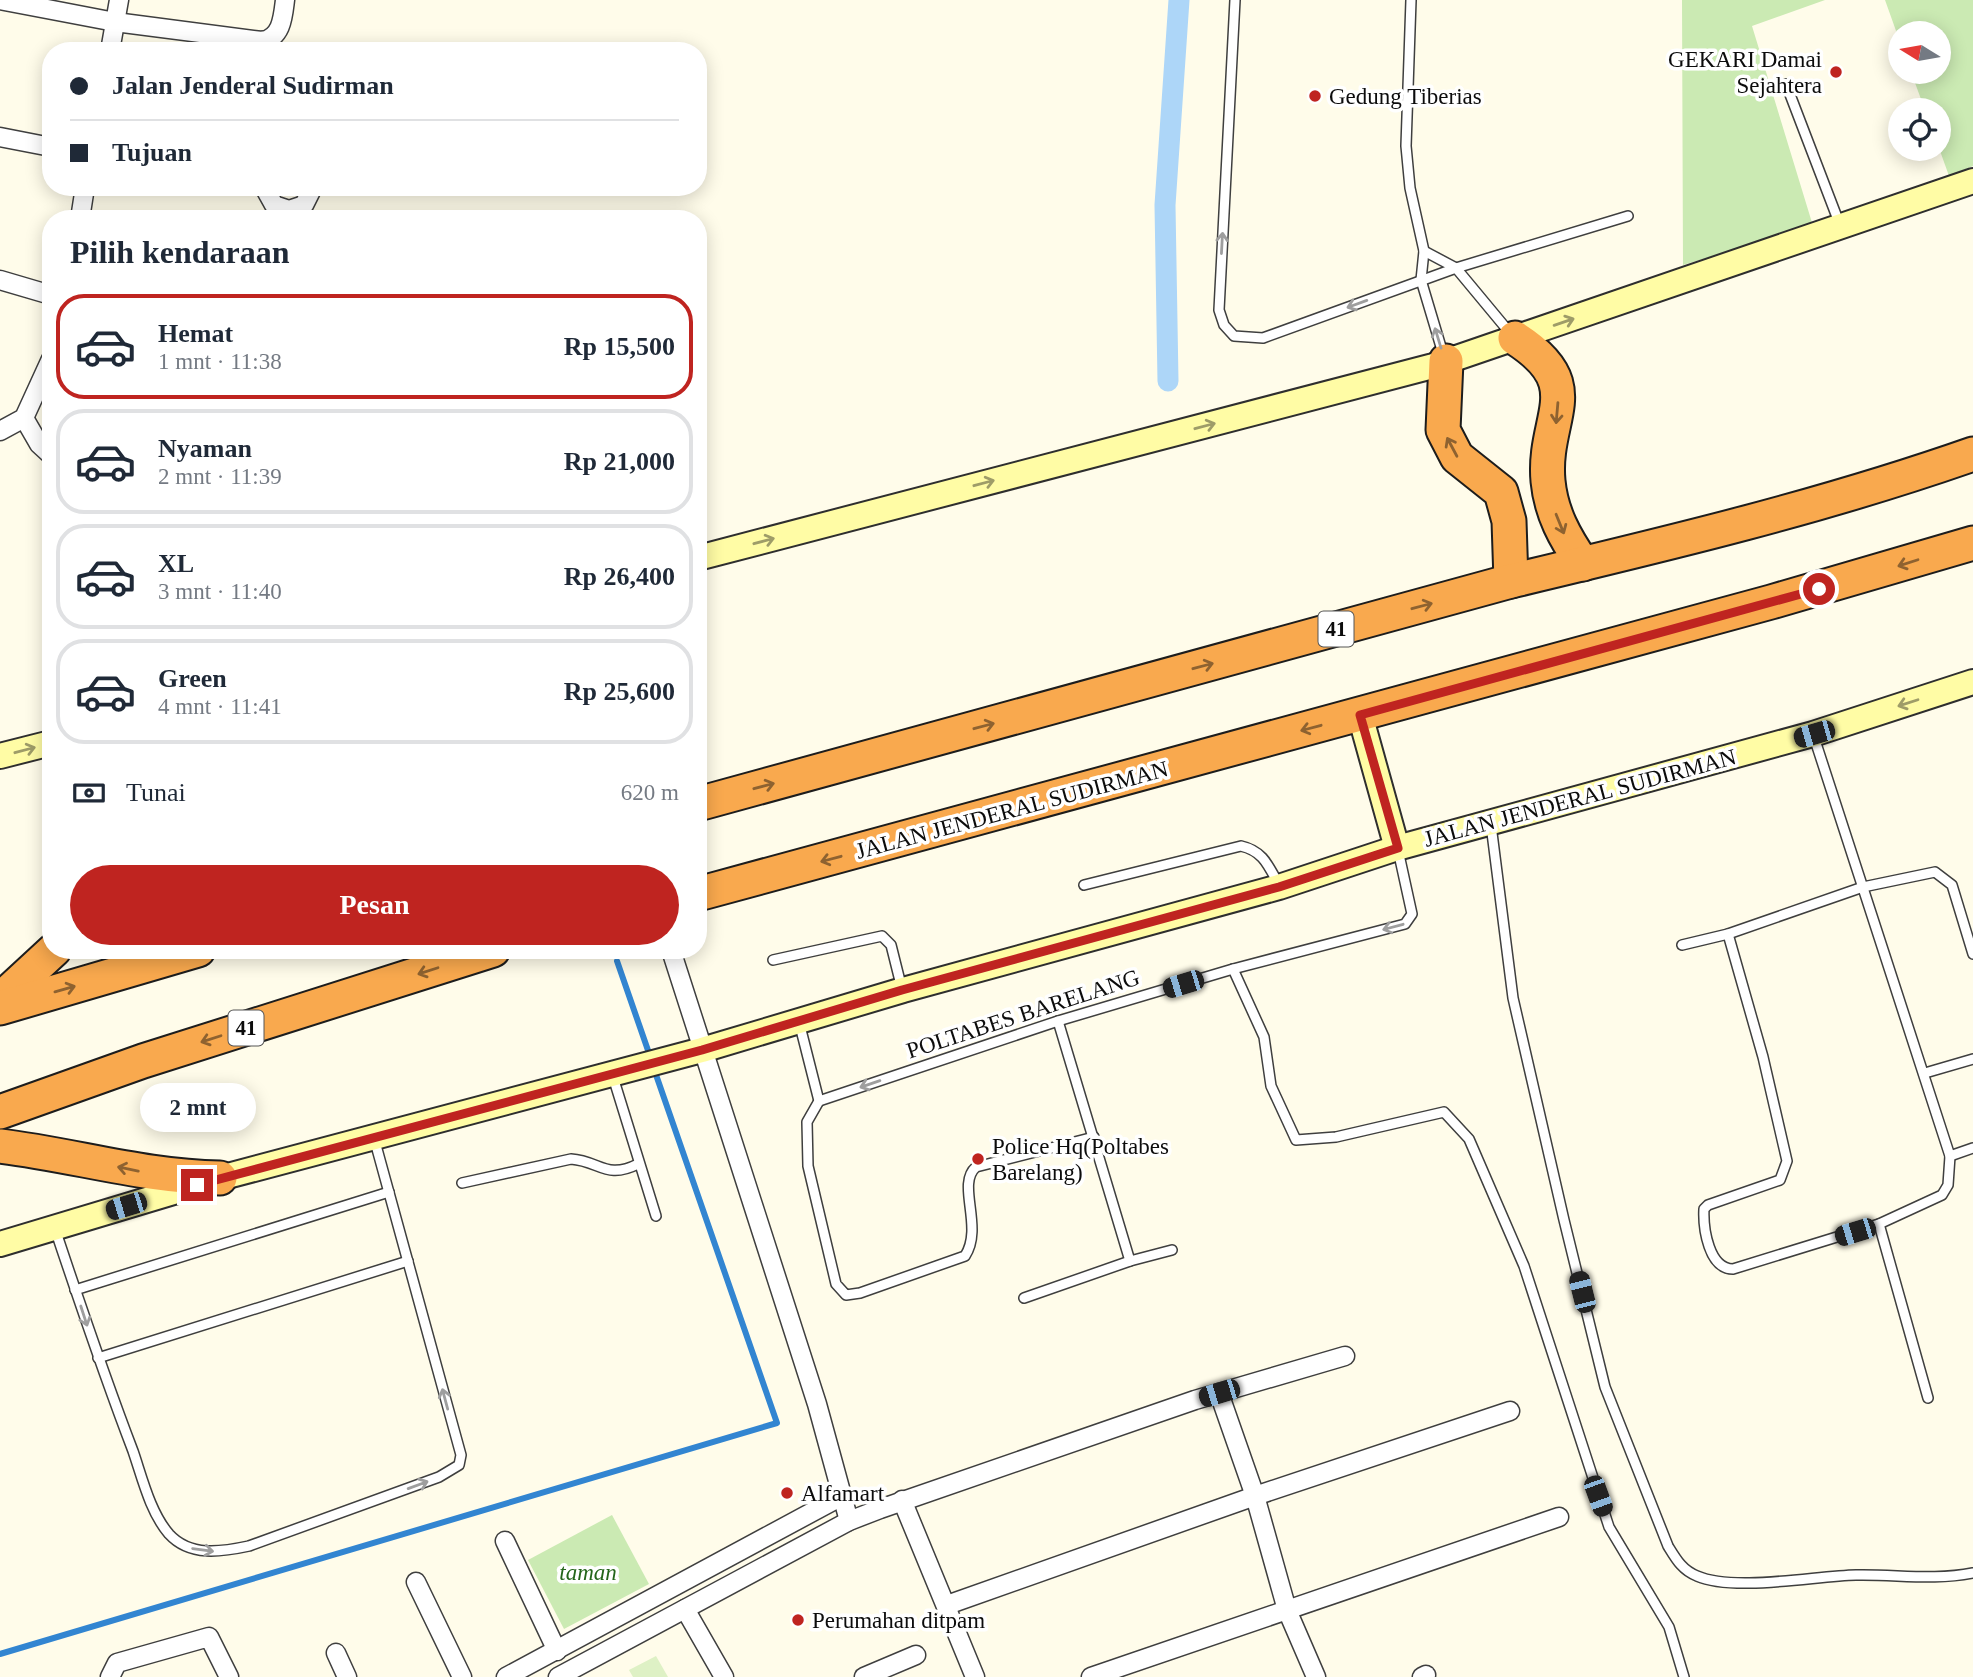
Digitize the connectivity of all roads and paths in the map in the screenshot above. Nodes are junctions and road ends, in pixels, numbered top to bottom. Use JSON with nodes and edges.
{"nodes":[{"id":1,"x":0,"y":0,"type":"edge"},
{"id":2,"x":119,"y":0,"type":"edge"},
{"id":3,"x":285,"y":0,"type":"edge"},
{"id":4,"x":1234,"y":0,"type":"edge"},
{"id":5,"x":1411,"y":0,"type":"edge"},
{"id":6,"x":115,"y":22,"type":"junction"},
{"id":7,"x":112,"y":42,"type":"edge"},
{"id":8,"x":1786,"y":84,"type":"dead end"},
{"id":9,"x":0,"y":137,"type":"edge"},
{"id":10,"x":42,"y":146,"type":"edge"},
{"id":11,"x":1973,"y":181,"type":"edge"},
{"id":12,"x":269,"y":196,"type":"edge"},
{"id":13,"x":308,"y":196,"type":"edge"},
{"id":14,"x":289,"y":210,"type":"edge"},
{"id":15,"x":289,"y":210,"type":"edge"},
{"id":16,"x":1628,"y":216,"type":"dead end"},
{"id":17,"x":1840,"y":226,"type":"junction"},
{"id":18,"x":1424,"y":251,"type":"junction"},
{"id":19,"x":1455,"y":268,"type":"junction"},
{"id":20,"x":0,"y":280,"type":"edge"},
{"id":21,"x":1421,"y":280,"type":"junction"},
{"id":22,"x":42,"y":292,"type":"edge"},
{"id":23,"x":1515,"y":338,"type":"junction"},
{"id":24,"x":1446,"y":362,"type":"junction"},
{"id":25,"x":42,"y":379,"type":"edge"},
{"id":26,"x":24,"y":418,"type":"junction"},
{"id":27,"x":0,"y":432,"type":"edge"},
{"id":28,"x":42,"y":447,"type":"edge"},
{"id":29,"x":1973,"y":454,"type":"edge"},
{"id":30,"x":1548,"y":478,"type":"junction"},
{"id":31,"x":1501,"y":492,"type":"junction"},
{"id":32,"x":1973,"y":543,"type":"edge"},
{"id":33,"x":707,"y":556,"type":"edge"},
{"id":34,"x":1583,"y":564,"type":"junction"},
{"id":35,"x":1511,"y":581,"type":"junction"},
{"id":36,"x":1973,"y":682,"type":"edge"},
{"id":37,"x":1360,"y":715,"type":"junction"},
{"id":38,"x":1814,"y":734,"type":"junction"},
{"id":39,"x":42,"y":745,"type":"edge"},
{"id":40,"x":0,"y":756,"type":"edge"},
{"id":41,"x":707,"y":802,"type":"edge"},
{"id":42,"x":1491,"y":823,"type":"junction"},
{"id":43,"x":1398,"y":848,"type":"junction"},
{"id":44,"x":1084,"y":885,"type":"dead end"},
{"id":45,"x":1279,"y":887,"type":"junction"},
{"id":46,"x":1863,"y":887,"type":"junction"},
{"id":47,"x":707,"y":892,"type":"edge"},
{"id":48,"x":1728,"y":934,"type":"junction"},
{"id":49,"x":1682,"y":945,"type":"dead end"},
{"id":50,"x":1973,"y":954,"type":"edge"},
{"id":51,"x":44,"y":959,"type":"edge"},
{"id":52,"x":167,"y":959,"type":"edge"},
{"id":53,"x":466,"y":959,"type":"edge"},
{"id":54,"x":674,"y":959,"type":"edge"},
{"id":55,"x":773,"y":960,"type":"dead end"},
{"id":56,"x":1233,"y":969,"type":"junction"},
{"id":57,"x":902,"y":990,"type":"junction"},
{"id":58,"x":0,"y":1000,"type":"edge"},
{"id":59,"x":0,"y":1008,"type":"edge"},
{"id":60,"x":798,"y":1021,"type":"junction"},
{"id":61,"x":1058,"y":1021,"type":"junction"},
{"id":62,"x":702,"y":1050,"type":"junction"},
{"id":63,"x":1973,"y":1059,"type":"edge"},
{"id":64,"x":623,"y":1069,"type":"junction"},
{"id":65,"x":1925,"y":1073,"type":"junction"},
{"id":66,"x":819,"y":1101,"type":"junction"},
{"id":67,"x":0,"y":1112,"type":"edge"},
{"id":68,"x":374,"y":1136,"type":"junction"},
{"id":69,"x":1094,"y":1137,"type":"junction"},
{"id":70,"x":0,"y":1146,"type":"edge"},
{"id":71,"x":1973,"y":1148,"type":"edge"},
{"id":72,"x":1950,"y":1156,"type":"junction"},
{"id":73,"x":638,"y":1164,"type":"junction"},
{"id":74,"x":220,"y":1178,"type":"junction"},
{"id":75,"x":462,"y":1183,"type":"dead end"},
{"id":76,"x":389,"y":1192,"type":"junction"},
{"id":77,"x":656,"y":1216,"type":"dead end"},
{"id":78,"x":1880,"y":1224,"type":"junction"},
{"id":79,"x":55,"y":1228,"type":"junction"},
{"id":80,"x":0,"y":1244,"type":"edge"},
{"id":81,"x":1172,"y":1250,"type":"dead end"},
{"id":82,"x":408,"y":1261,"type":"junction"},
{"id":83,"x":1130,"y":1261,"type":"junction"},
{"id":84,"x":75,"y":1290,"type":"junction"},
{"id":85,"x":1024,"y":1298,"type":"dead end"},
{"id":86,"x":1345,"y":1356,"type":"dead end"},
{"id":87,"x":98,"y":1358,"type":"junction"},
{"id":88,"x":1219,"y":1393,"type":"junction"},
{"id":89,"x":1928,"y":1398,"type":"dead end"},
{"id":90,"x":1510,"y":1411,"type":"dead end"},
{"id":91,"x":842,"y":1496,"type":"junction"},
{"id":92,"x":1255,"y":1496,"type":"junction"},
{"id":93,"x":902,"y":1500,"type":"junction"},
{"id":94,"x":1559,"y":1517,"type":"dead end"},
{"id":95,"x":849,"y":1521,"type":"junction"},
{"id":96,"x":505,"y":1541,"type":"dead end"},
{"id":97,"x":1973,"y":1573,"type":"edge"},
{"id":98,"x":416,"y":1582,"type":"dead end"},
{"id":99,"x":947,"y":1605,"type":"junction"},
{"id":100,"x":685,"y":1609,"type":"junction"},
{"id":101,"x":1287,"y":1610,"type":"junction"},
{"id":102,"x":557,"y":1651,"type":"junction"},
{"id":103,"x":335,"y":1653,"type":"dead end"},
{"id":104,"x":916,"y":1654,"type":"dead end"},
{"id":105,"x":569,"y":1674,"type":"edge"},
{"id":106,"x":110,"y":1677,"type":"edge"},
{"id":107,"x":229,"y":1677,"type":"edge"},
{"id":108,"x":347,"y":1677,"type":"edge"},
{"id":109,"x":462,"y":1677,"type":"edge"},
{"id":110,"x":506,"y":1677,"type":"edge"},
{"id":111,"x":724,"y":1677,"type":"edge"},
{"id":112,"x":864,"y":1677,"type":"edge"},
{"id":113,"x":975,"y":1677,"type":"edge"},
{"id":114,"x":1091,"y":1677,"type":"edge"},
{"id":115,"x":1316,"y":1677,"type":"edge"},
{"id":116,"x":1684,"y":1677,"type":"edge"}],
"edges":[{"from":1,"to":6,"type":"street"},
{"from":2,"to":6,"type":"street"},
{"from":3,"to":6,"type":"street"},
{"from":21,"to":4,"type":"lane","one_way":true},
{"from":5,"to":18,"type":"lane"},
{"from":6,"to":7,"type":"street"},
{"from":8,"to":17,"type":"lane"},
{"from":9,"to":10,"type":"street"},
{"from":11,"to":17,"type":"street"},
{"from":12,"to":15,"type":"street"},
{"from":13,"to":14,"type":"street"},
{"from":16,"to":19,"type":"lane"},
{"from":23,"to":17,"type":"street","one_way":true},
{"from":18,"to":19,"type":"lane"},
{"from":18,"to":21,"type":"lane"},
{"from":19,"to":21,"type":"lane"},
{"from":19,"to":23,"type":"lane"},
{"from":20,"to":22,"type":"street"},
{"from":24,"to":21,"type":"lane","one_way":true},
{"from":23,"to":24,"type":"street"},
{"from":23,"to":30,"type":"highway","one_way":true},
{"from":31,"to":24,"type":"highway","one_way":true},
{"from":33,"to":24,"type":"street","one_way":true},
{"from":25,"to":26,"type":"street"},
{"from":26,"to":27,"type":"street"},
{"from":26,"to":28,"type":"street"},
{"from":29,"to":34,"type":"highway","number":"41"},
{"from":30,"to":31,"type":"highway"},
{"from":30,"to":34,"type":"highway","one_way":true},
{"from":31,"to":35,"type":"highway"},
{"from":32,"to":37,"type":"highway","name":"JALAN JENDERAL SUDIRMAN","one_way":true},
{"from":34,"to":35,"type":"highway","number":"41"},
{"from":41,"to":35,"type":"highway","number":"41","one_way":true},
{"from":36,"to":38,"type":"street","name":"JALAN JENDERAL SUDIRMAN","one_way":true},
{"from":37,"to":43,"type":"street"},
{"from":37,"to":47,"type":"highway","name":"JALAN JENDERAL SUDIRMAN","one_way":true},
{"from":38,"to":42,"type":"street","name":"JALAN JENDERAL SUDIRMAN"},
{"from":38,"to":46,"type":"lane"},
{"from":40,"to":39,"type":"street","one_way":true},
{"from":42,"to":43,"type":"street","name":"JALAN JENDERAL SUDIRMAN"},
{"from":42,"to":97,"type":"lane"},
{"from":43,"to":45,"type":"street","name":"JALAN JENDERAL SUDIRMAN"},
{"from":43,"to":56,"type":"lane","name":"POLTABES BARELANG","one_way":true},
{"from":44,"to":45,"type":"lane"},
{"from":45,"to":57,"type":"street","name":"JALAN JENDERAL SUDIRMAN"},
{"from":46,"to":48,"type":"lane"},
{"from":46,"to":50,"type":"lane"},
{"from":46,"to":65,"type":"lane"},
{"from":48,"to":49,"type":"lane"},
{"from":48,"to":78,"type":"lane"},
{"from":51,"to":58,"type":"highway"},
{"from":59,"to":52,"type":"highway","one_way":true},
{"from":53,"to":67,"type":"highway","number":"41","one_way":true},
{"from":54,"to":62,"type":"street"},
{"from":55,"to":57,"type":"lane"},
{"from":56,"to":61,"type":"lane","name":"POLTABES BARELANG"},
{"from":56,"to":116,"type":"lane"},
{"from":57,"to":60,"type":"street","name":"JALAN JENDERAL SUDIRMAN"},
{"from":60,"to":62,"type":"street","name":"JALAN JENDERAL SUDIRMAN"},
{"from":60,"to":66,"type":"lane"},
{"from":61,"to":66,"type":"lane","name":"POLTABES BARELANG","one_way":true},
{"from":61,"to":69,"type":"lane"},
{"from":62,"to":64,"type":"street","name":"JALAN JENDERAL SUDIRMAN"},
{"from":62,"to":91,"type":"street"},
{"from":63,"to":65,"type":"lane"},
{"from":64,"to":68,"type":"street","name":"JALAN JENDERAL SUDIRMAN"},
{"from":64,"to":73,"type":"lane"},
{"from":65,"to":72,"type":"lane"},
{"from":66,"to":69,"type":"lane"},
{"from":68,"to":74,"type":"street","name":"JALAN JENDERAL SUDIRMAN"},
{"from":68,"to":76,"type":"lane"},
{"from":69,"to":83,"type":"lane"},
{"from":74,"to":70,"type":"highway","one_way":true},
{"from":71,"to":72,"type":"lane"},
{"from":72,"to":78,"type":"lane"},
{"from":73,"to":75,"type":"lane"},
{"from":73,"to":77,"type":"lane"},
{"from":74,"to":79,"type":"street","name":"JALAN JENDERAL SUDIRMAN"},
{"from":76,"to":82,"type":"lane"},
{"from":76,"to":84,"type":"lane"},
{"from":78,"to":89,"type":"lane"},
{"from":79,"to":80,"type":"street","name":"JALAN JENDERAL SUDIRMAN"},
{"from":79,"to":84,"type":"lane"},
{"from":81,"to":83,"type":"lane"},
{"from":82,"to":87,"type":"lane"},
{"from":87,"to":82,"type":"lane","one_way":true},
{"from":83,"to":85,"type":"lane"},
{"from":84,"to":87,"type":"lane","one_way":true},
{"from":86,"to":88,"type":"street"},
{"from":88,"to":92,"type":"street"},
{"from":88,"to":93,"type":"street"},
{"from":90,"to":92,"type":"street"},
{"from":91,"to":95,"type":"street"},
{"from":91,"to":102,"type":"street"},
{"from":92,"to":99,"type":"street"},
{"from":92,"to":101,"type":"street"},
{"from":93,"to":95,"type":"street"},
{"from":93,"to":99,"type":"street"},
{"from":94,"to":101,"type":"street"},
{"from":95,"to":100,"type":"street"},
{"from":96,"to":102,"type":"street"},
{"from":98,"to":109,"type":"street"},
{"from":99,"to":113,"type":"street"},
{"from":100,"to":105,"type":"street"},
{"from":100,"to":111,"type":"street"},
{"from":101,"to":114,"type":"street"},
{"from":101,"to":115,"type":"street"},
{"from":102,"to":110,"type":"street"},
{"from":103,"to":108,"type":"street"},
{"from":104,"to":112,"type":"street"},
{"from":106,"to":107,"type":"street"}]}
